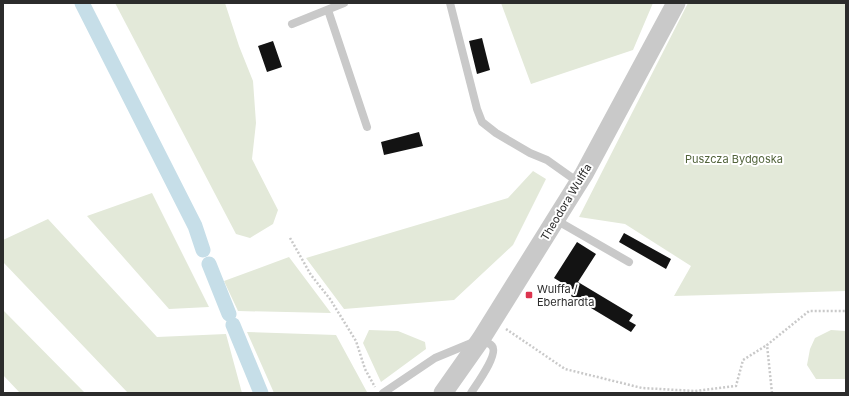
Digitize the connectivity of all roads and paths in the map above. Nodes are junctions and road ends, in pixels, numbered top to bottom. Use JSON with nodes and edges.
{"nodes":[{"id":1,"x":344,"y":3,"type":"edge"},
{"id":2,"x":450,"y":3,"type":"edge"},
{"id":3,"x":676,"y":3,"type":"edge"},
{"id":4,"x":328,"y":10,"type":"junction"},
{"id":5,"x":292,"y":24,"type":"dead end"},
{"id":6,"x":367,"y":127,"type":"dead end"},
{"id":7,"x":579,"y":183,"type":"junction"},
{"id":8,"x":556,"y":220,"type":"junction"},
{"id":9,"x":290,"y":238,"type":"dead end"},
{"id":10,"x":629,"y":262,"type":"dead end"},
{"id":11,"x":846,"y":311,"type":"edge"},
{"id":12,"x":486,"y":331,"type":"junction"},
{"id":13,"x":768,"y":345,"type":"junction"},
{"id":14,"x":378,"y":393,"type":"edge"},
{"id":15,"x":383,"y":393,"type":"edge"},
{"id":16,"x":443,"y":393,"type":"edge"},
{"id":17,"x":471,"y":393,"type":"edge"},
{"id":18,"x":772,"y":393,"type":"edge"}],
"edges":[{"from":1,"to":4,"type":"lane"},
{"from":2,"to":7,"type":"lane"},
{"from":3,"to":7,"type":"street","name":"Theodora Wulffa"},
{"from":4,"to":5,"type":"lane"},
{"from":4,"to":6,"type":"lane"},
{"from":7,"to":8,"type":"street","name":"Theodora Wulffa"},
{"from":8,"to":10,"type":"lane"},
{"from":8,"to":12,"type":"street","name":"Theodora Wulffa"},
{"from":9,"to":14,"type":"path"},
{"from":11,"to":13,"type":"path"},
{"from":12,"to":13,"type":"path"},
{"from":12,"to":15,"type":"lane"},
{"from":12,"to":16,"type":"street","name":"Theodora Wulffa"},
{"from":12,"to":17,"type":"lane"},
{"from":13,"to":18,"type":"path"}]}
